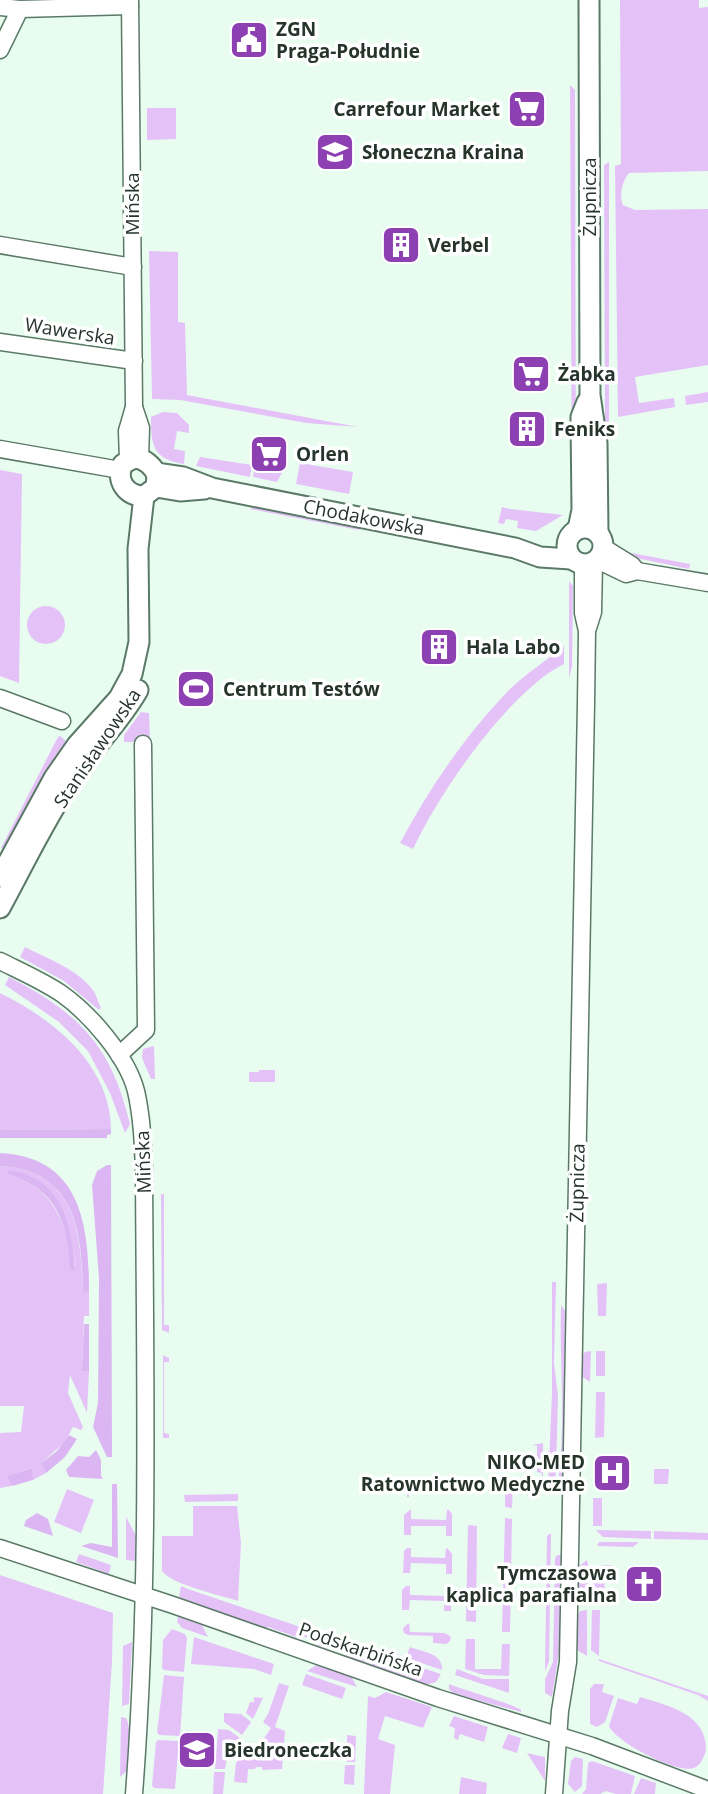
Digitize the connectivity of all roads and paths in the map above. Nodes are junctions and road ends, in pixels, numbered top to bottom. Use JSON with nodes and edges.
{"nodes":[{"id":1,"x":589,"y":0,"type":"edge"},
{"id":2,"x":130,"y":3,"type":"edge"},
{"id":3,"x":0,"y":7,"type":"edge"},
{"id":4,"x":20,"y":9,"type":"junction"},
{"id":5,"x":0,"y":50,"type":"edge"},
{"id":6,"x":0,"y":245,"type":"edge"},
{"id":7,"x":133,"y":267,"type":"junction"},
{"id":8,"x":0,"y":342,"type":"edge"},
{"id":9,"x":134,"y":361,"type":"junction"},
{"id":10,"x":0,"y":449,"type":"edge"},
{"id":11,"x":129,"y":463,"type":"junction"},
{"id":12,"x":146,"y":487,"type":"junction"},
{"id":13,"x":586,"y":550,"type":"junction"},
{"id":14,"x":708,"y":583,"type":"edge"},
{"id":15,"x":139,"y":642,"type":"junction"},
{"id":16,"x":0,"y":698,"type":"edge"},
{"id":17,"x":62,"y":721,"type":"dead end"},
{"id":18,"x":143,"y":744,"type":"dead end"},
{"id":19,"x":0,"y":877,"type":"edge"},
{"id":20,"x":0,"y":908,"type":"edge"},
{"id":21,"x":0,"y":961,"type":"edge"},
{"id":22,"x":119,"y":1055,"type":"junction"},
{"id":23,"x":0,"y":1548,"type":"edge"},
{"id":24,"x":144,"y":1596,"type":"junction"},
{"id":25,"x":558,"y":1735,"type":"junction"},
{"id":26,"x":708,"y":1790,"type":"edge"},
{"id":27,"x":134,"y":1794,"type":"edge"},
{"id":28,"x":554,"y":1794,"type":"edge"}],
"edges":[{"from":1,"to":13,"type":"street","name":"Żupnicza"},
{"from":2,"to":4,"type":"street"},
{"from":2,"to":7,"type":"street","name":"Mińska"},
{"from":3,"to":4,"type":"street"},
{"from":4,"to":5,"type":"street"},
{"from":6,"to":7,"type":"street"},
{"from":7,"to":9,"type":"street","name":"Mińska"},
{"from":8,"to":9,"type":"street","name":"Wawerska"},
{"from":9,"to":11,"type":"street","name":"Mińska"},
{"from":10,"to":11,"type":"street"},
{"from":11,"to":12,"type":"street"},
{"from":11,"to":12,"type":"street"},
{"from":12,"to":13,"type":"street","name":"Chodakowska"},
{"from":12,"to":15,"type":"street"},
{"from":13,"to":14,"type":"street","name":"Chodakowska"},
{"from":13,"to":25,"type":"street","name":"Żupnicza"},
{"from":15,"to":19,"type":"street","name":"Stanisławowska"},
{"from":15,"to":20,"type":"street","name":"Stanisławowska"},
{"from":16,"to":17,"type":"street"},
{"from":18,"to":22,"type":"street"},
{"from":21,"to":22,"type":"street","name":"Mińska"},
{"from":22,"to":24,"type":"street","name":"Mińska"},
{"from":23,"to":24,"type":"street","name":"Podskarbińska"},
{"from":24,"to":25,"type":"street","name":"Podskarbińska"},
{"from":24,"to":27,"type":"street","name":"Mińska"},
{"from":25,"to":26,"type":"street","name":"Podskarbińska"},
{"from":25,"to":28,"type":"street","name":"Żupnicza"}]}
